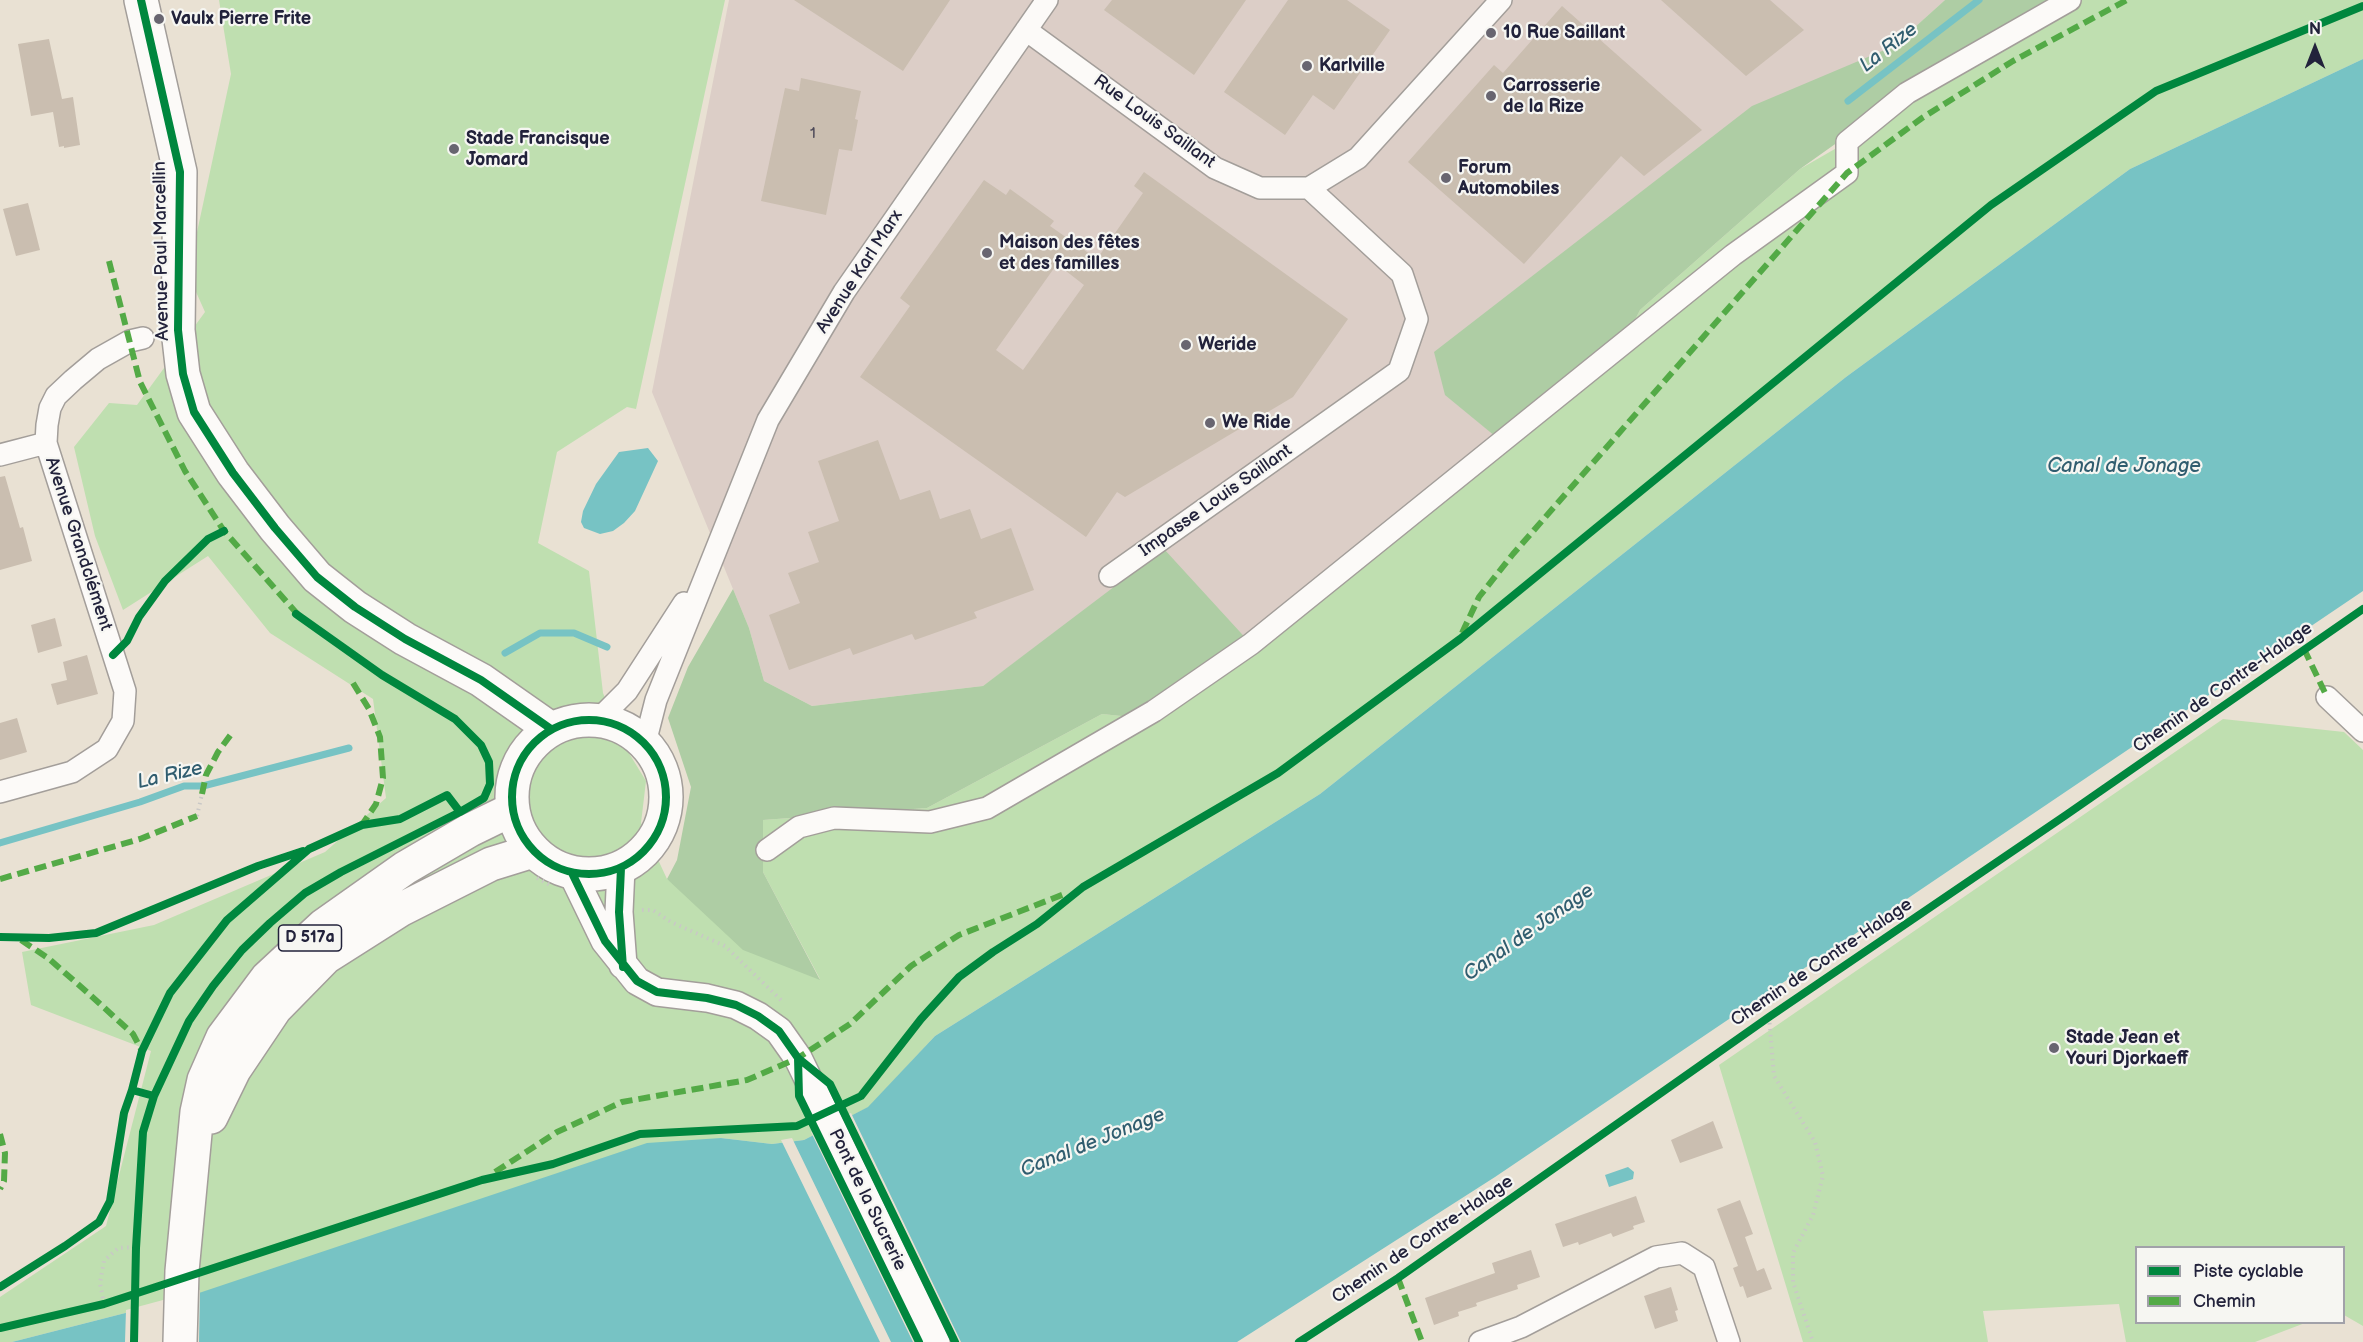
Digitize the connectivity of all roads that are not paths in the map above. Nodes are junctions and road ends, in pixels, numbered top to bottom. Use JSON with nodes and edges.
{"nodes":[{"id":1,"x":141,"y":0,"type":"edge"},
{"id":2,"x":1047,"y":0,"type":"edge"},
{"id":3,"x":1501,"y":0,"type":"edge"},
{"id":4,"x":2070,"y":0,"type":"edge"},
{"id":5,"x":1026,"y":30,"type":"junction"},
{"id":6,"x":1309,"y":188,"type":"junction"},
{"id":7,"x":143,"y":338,"type":"dead end"},
{"id":8,"x":46,"y":443,"type":"junction"},
{"id":9,"x":0,"y":455,"type":"edge"},
{"id":10,"x":709,"y":565,"type":"junction"},
{"id":11,"x":1110,"y":576,"type":"dead end"},
{"id":12,"x":2327,"y":697,"type":"dead end"},
{"id":13,"x":598,"y":720,"type":"junction"},
{"id":14,"x":551,"y":729,"type":"junction"},
{"id":15,"x":2363,"y":731,"type":"edge"},
{"id":16,"x":645,"y":743,"type":"junction"},
{"id":17,"x":0,"y":792,"type":"edge"},
{"id":18,"x":513,"y":809,"type":"junction"},
{"id":19,"x":533,"y":850,"type":"junction"},
{"id":20,"x":767,"y":850,"type":"dead end"},
{"id":21,"x":621,"y":868,"type":"junction"},
{"id":22,"x":572,"y":873,"type":"junction"},
{"id":23,"x":623,"y":967,"type":"junction"},
{"id":24,"x":195,"y":1141,"type":"junction"},
{"id":25,"x":180,"y":1342,"type":"edge"},
{"id":26,"x":936,"y":1342,"type":"edge"},
{"id":27,"x":1480,"y":1342,"type":"edge"},
{"id":28,"x":1729,"y":1342,"type":"edge"}],
"edges":[{"from":1,"to":14,"type":"main road","name":"Avenue Paul Marcellin"},
{"from":2,"to":5,"type":"street","name":"Avenue Karl Marx"},
{"from":3,"to":6,"type":"street"},
{"from":4,"to":20,"type":"street"},
{"from":5,"to":6,"type":"street","name":"Rue Louis Saillant"},
{"from":5,"to":10,"type":"street","name":"Avenue Karl Marx"},
{"from":6,"to":11,"type":"street","name":"Impasse Louis Saillant"},
{"from":7,"to":8,"type":"street","name":"Avenue Grandclément"},
{"from":8,"to":9,"type":"street"},
{"from":8,"to":17,"type":"street","name":"Avenue Grandclément"},
{"from":10,"to":13,"type":"street","name":"Avenue Karl Marx"},
{"from":10,"to":16,"type":"street","name":"Avenue Karl Marx"},
{"from":12,"to":15,"type":"street"},
{"from":13,"to":14,"type":"main road"},
{"from":13,"to":16,"type":"main road"},
{"from":14,"to":18,"type":"main road"},
{"from":16,"to":21,"type":"main road"},
{"from":18,"to":19,"type":"main road"},
{"from":18,"to":24,"type":"main road","number":"D 517a"},
{"from":19,"to":22,"type":"main road"},
{"from":19,"to":24,"type":"main road","number":"D 517a"},
{"from":21,"to":22,"type":"main road"},
{"from":21,"to":23,"type":"street"},
{"from":22,"to":23,"type":"street"},
{"from":23,"to":26,"type":"street","name":"Pont de la Sucrerie"},
{"from":24,"to":25,"type":"main road","number":"D 517a"},
{"from":27,"to":28,"type":"street"}]}
